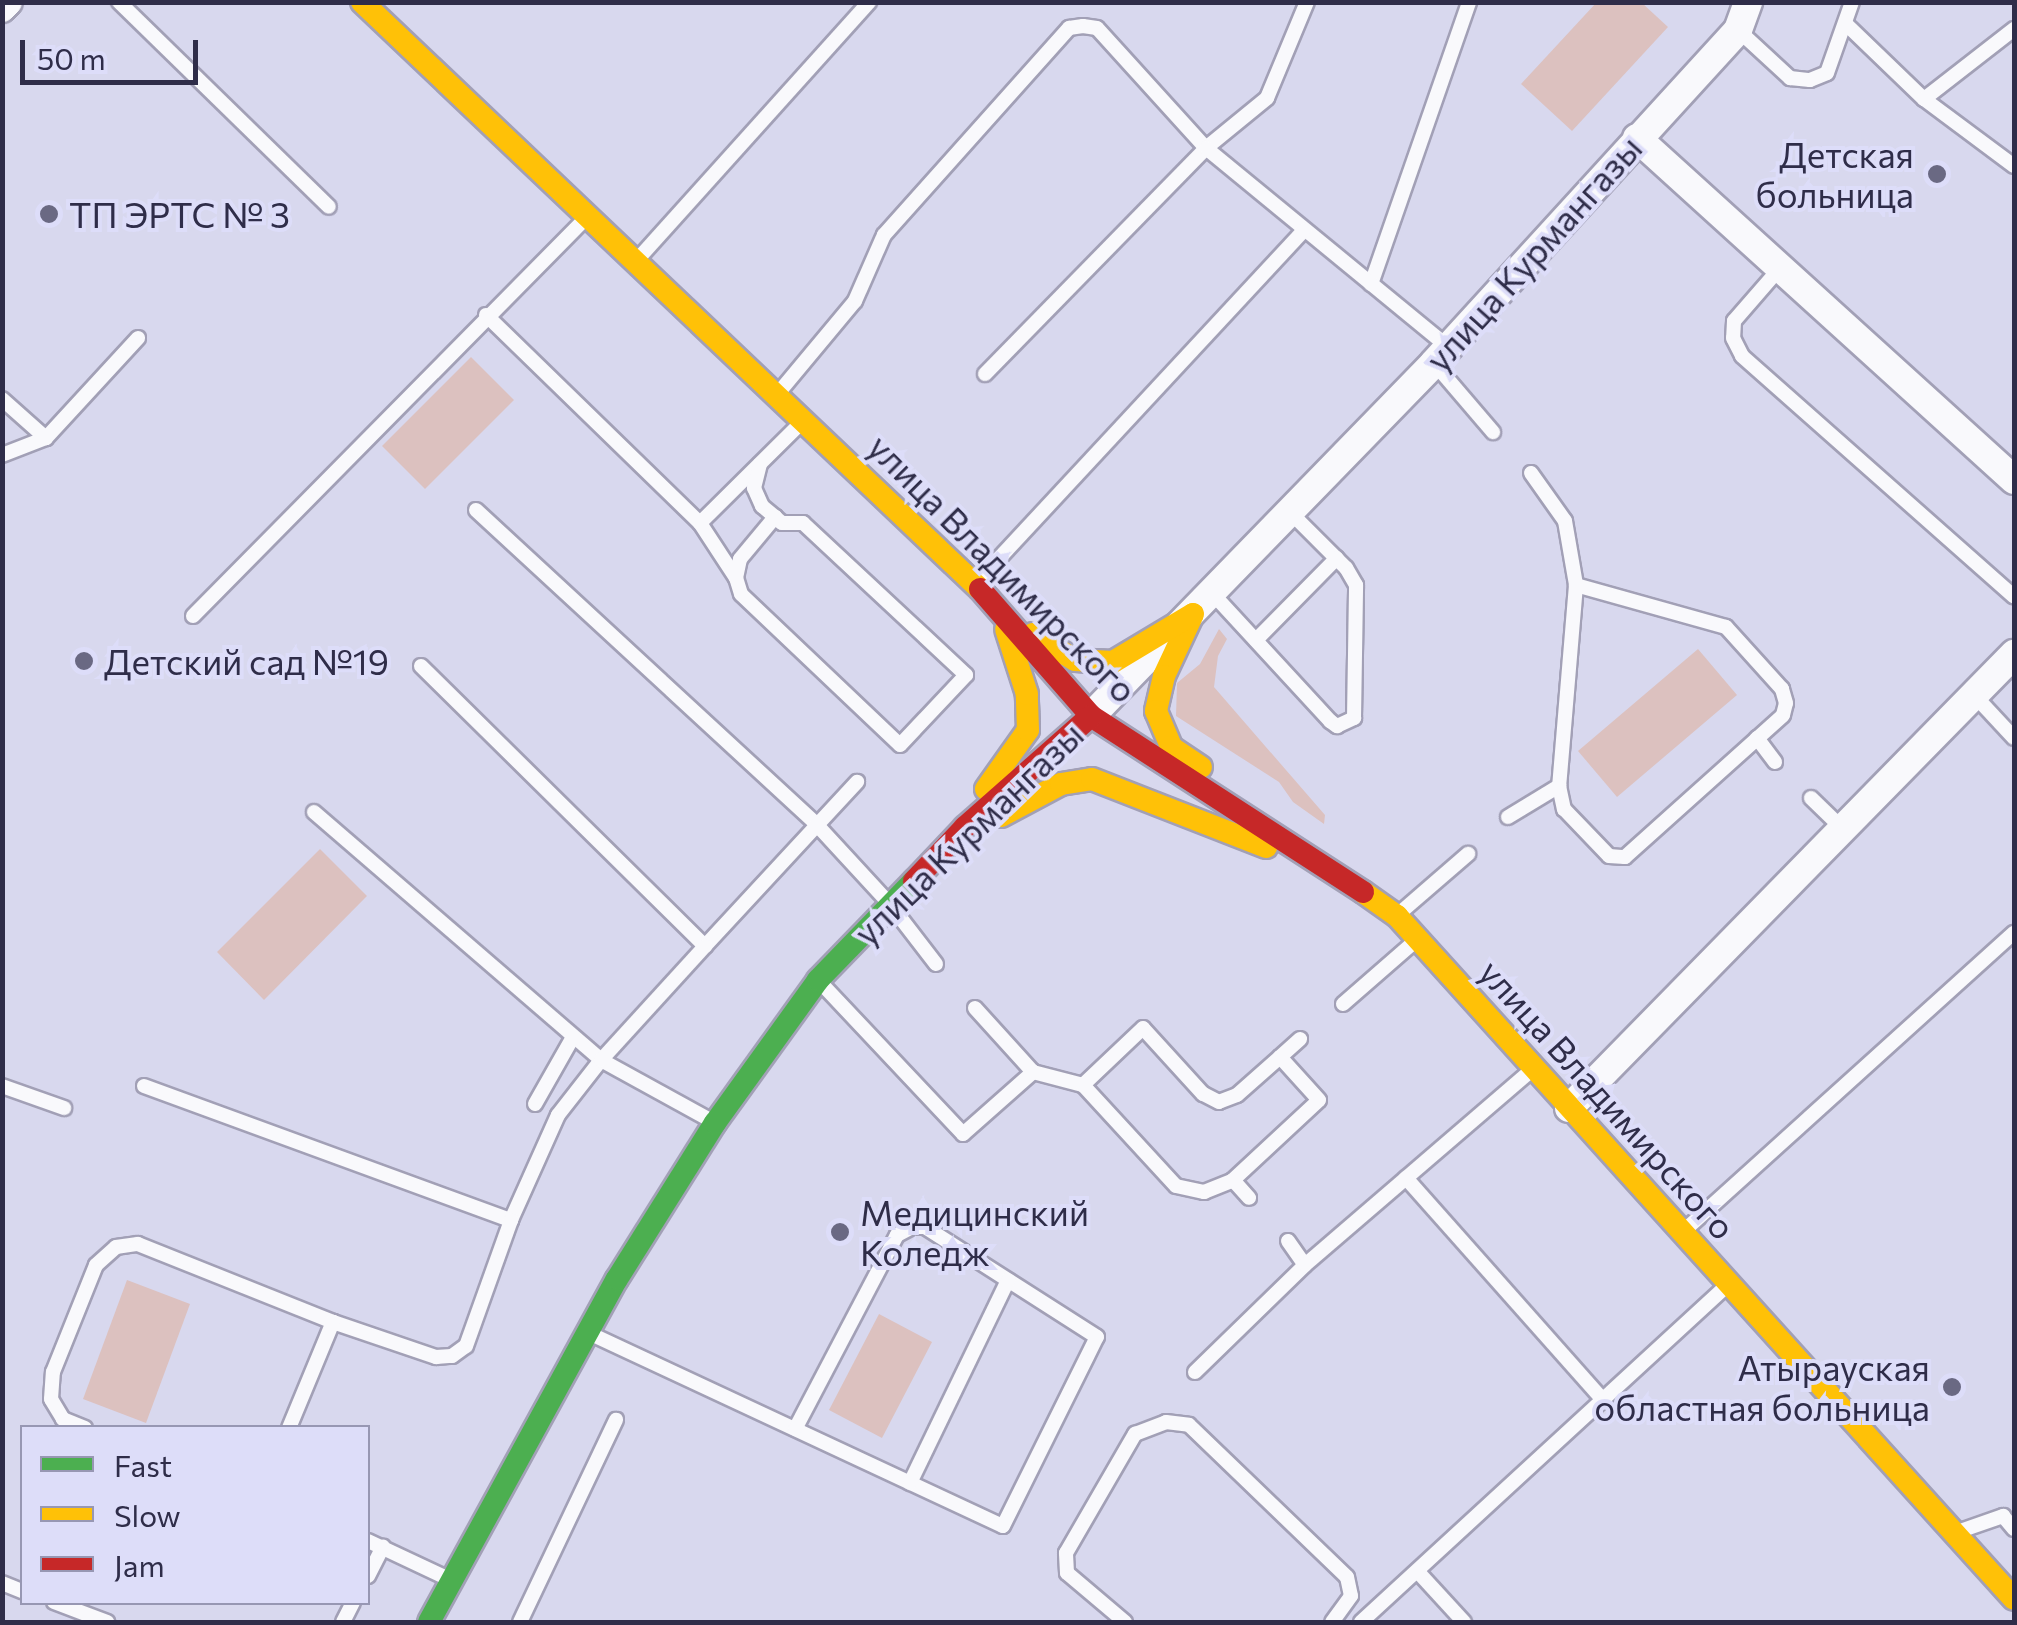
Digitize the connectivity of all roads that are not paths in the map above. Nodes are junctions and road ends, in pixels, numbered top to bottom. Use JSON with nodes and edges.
{"nodes":[{"id":1,"x":8,"y":2,"type":"edge"},
{"id":2,"x":118,"y":2,"type":"edge"},
{"id":3,"x":362,"y":2,"type":"edge"},
{"id":4,"x":869,"y":2,"type":"edge"},
{"id":5,"x":1306,"y":2,"type":"edge"},
{"id":6,"x":1469,"y":2,"type":"edge"},
{"id":7,"x":1748,"y":2,"type":"edge"},
{"id":8,"x":1852,"y":2,"type":"edge"},
{"id":9,"x":2,"y":8,"type":"edge"},
{"id":10,"x":1847,"y":25,"type":"junction"},
{"id":11,"x":2014,"y":29,"type":"edge"},
{"id":12,"x":1738,"y":30,"type":"junction"},
{"id":13,"x":1924,"y":99,"type":"junction"},
{"id":14,"x":1636,"y":138,"type":"junction"},
{"id":15,"x":1206,"y":148,"type":"junction"},
{"id":16,"x":2014,"y":166,"type":"edge"},
{"id":17,"x":329,"y":207,"type":"dead end"},
{"id":18,"x":588,"y":216,"type":"junction"},
{"id":19,"x":1304,"y":230,"type":"junction"},
{"id":20,"x":636,"y":260,"type":"junction"},
{"id":21,"x":1780,"y":268,"type":"junction"},
{"id":22,"x":1371,"y":284,"type":"junction"},
{"id":23,"x":486,"y":315,"type":"junction"},
{"id":24,"x":138,"y":338,"type":"dead end"},
{"id":25,"x":1440,"y":354,"type":"junction"},
{"id":26,"x":985,"y":374,"type":"dead end"},
{"id":27,"x":776,"y":395,"type":"junction"},
{"id":28,"x":2,"y":399,"type":"edge"},
{"id":29,"x":803,"y":420,"type":"junction"},
{"id":30,"x":1493,"y":432,"type":"dead end"},
{"id":31,"x":46,"y":438,"type":"junction"},
{"id":32,"x":2,"y":456,"type":"edge"},
{"id":33,"x":760,"y":464,"type":"junction"},
{"id":34,"x":1531,"y":474,"type":"dead end"},
{"id":35,"x":2014,"y":480,"type":"edge"},
{"id":36,"x":476,"y":510,"type":"dead end"},
{"id":37,"x":1290,"y":514,"type":"junction"},
{"id":38,"x":775,"y":517,"type":"junction"},
{"id":39,"x":700,"y":523,"type":"junction"},
{"id":40,"x":1337,"y":558,"type":"junction"},
{"id":41,"x":736,"y":578,"type":"junction"},
{"id":42,"x":974,"y":584,"type":"junction"},
{"id":43,"x":1576,"y":585,"type":"junction"},
{"id":44,"x":2014,"y":596,"type":"edge"},
{"id":45,"x":1203,"y":604,"type":"junction"},
{"id":46,"x":1000,"y":613,"type":"junction"},
{"id":47,"x":193,"y":616,"type":"dead end"},
{"id":48,"x":1256,"y":640,"type":"junction"},
{"id":49,"x":2014,"y":654,"type":"edge"},
{"id":50,"x":421,"y":666,"type":"dead end"},
{"id":51,"x":1975,"y":696,"type":"junction"},
{"id":52,"x":1091,"y":716,"type":"junction"},
{"id":53,"x":1757,"y":738,"type":"junction"},
{"id":54,"x":2014,"y":738,"type":"edge"},
{"id":55,"x":1775,"y":762,"type":"dead end"},
{"id":56,"x":857,"y":782,"type":"dead end"},
{"id":57,"x":1120,"y":786,"type":"junction"},
{"id":58,"x":1560,"y":786,"type":"junction"},
{"id":59,"x":1811,"y":798,"type":"dead end"},
{"id":60,"x":314,"y":812,"type":"dead end"},
{"id":61,"x":1508,"y":817,"type":"dead end"},
{"id":62,"x":817,"y":825,"type":"junction"},
{"id":63,"x":965,"y":827,"type":"junction"},
{"id":64,"x":1175,"y":829,"type":"dead end"},
{"id":65,"x":1845,"y":831,"type":"junction"},
{"id":66,"x":1213,"y":846,"type":"dead end"},
{"id":67,"x":1257,"y":847,"type":"junction"},
{"id":68,"x":1300,"y":848,"type":"junction"},
{"id":69,"x":1468,"y":854,"type":"dead end"},
{"id":70,"x":889,"y":903,"type":"junction"},
{"id":71,"x":1397,"y":916,"type":"junction"},
{"id":72,"x":2014,"y":933,"type":"edge"},
{"id":73,"x":1416,"y":939,"type":"junction"},
{"id":74,"x":705,"y":946,"type":"junction"},
{"id":75,"x":936,"y":964,"type":"dead end"},
{"id":76,"x":818,"y":980,"type":"junction"},
{"id":77,"x":1343,"y":1004,"type":"dead end"},
{"id":78,"x":975,"y":1008,"type":"dead end"},
{"id":79,"x":573,"y":1037,"type":"junction"},
{"id":80,"x":1300,"y":1039,"type":"dead end"},
{"id":81,"x":1280,"y":1057,"type":"junction"},
{"id":82,"x":601,"y":1060,"type":"junction"},
{"id":83,"x":1534,"y":1068,"type":"junction"},
{"id":84,"x":1033,"y":1072,"type":"junction"},
{"id":85,"x":2,"y":1086,"type":"edge"},
{"id":86,"x":144,"y":1086,"type":"dead end"},
{"id":87,"x":1083,"y":1086,"type":"junction"},
{"id":88,"x":535,"y":1104,"type":"dead end"},
{"id":89,"x":64,"y":1108,"type":"dead end"},
{"id":90,"x":1569,"y":1108,"type":"junction"},
{"id":91,"x":715,"y":1122,"type":"junction"},
{"id":92,"x":1406,"y":1178,"type":"junction"},
{"id":93,"x":1233,"y":1180,"type":"junction"},
{"id":94,"x":1249,"y":1198,"type":"dead end"},
{"id":95,"x":511,"y":1220,"type":"junction"},
{"id":96,"x":1682,"y":1232,"type":"junction"},
{"id":97,"x":1288,"y":1240,"type":"dead end"},
{"id":98,"x":1305,"y":1265,"type":"junction"},
{"id":99,"x":1008,"y":1280,"type":"junction"},
{"id":100,"x":1729,"y":1284,"type":"junction"},
{"id":101,"x":332,"y":1322,"type":"junction"},
{"id":102,"x":588,"y":1332,"type":"junction"},
{"id":103,"x":1194,"y":1372,"type":"dead end"},
{"id":104,"x":1602,"y":1399,"type":"junction"},
{"id":105,"x":616,"y":1420,"type":"dead end"},
{"id":106,"x":78,"y":1425,"type":"edge"},
{"id":107,"x":290,"y":1425,"type":"edge"},
{"id":108,"x":795,"y":1429,"type":"junction"},
{"id":109,"x":910,"y":1483,"type":"junction"},
{"id":110,"x":2014,"y":1529,"type":"edge"},
{"id":111,"x":1955,"y":1533,"type":"junction"},
{"id":112,"x":370,"y":1542,"type":"edge"},
{"id":113,"x":382,"y":1547,"type":"junction"},
{"id":114,"x":370,"y":1572,"type":"edge"},
{"id":115,"x":1418,"y":1572,"type":"junction"},
{"id":116,"x":452,"y":1580,"type":"junction"},
{"id":117,"x":2014,"y":1599,"type":"edge"},
{"id":118,"x":62,"y":1605,"type":"edge"},
{"id":119,"x":107,"y":1622,"type":"edge"},
{"id":120,"x":429,"y":1622,"type":"edge"},
{"id":121,"x":520,"y":1622,"type":"edge"},
{"id":122,"x":1125,"y":1622,"type":"edge"},
{"id":123,"x":1332,"y":1622,"type":"edge"},
{"id":124,"x":1361,"y":1622,"type":"edge"},
{"id":125,"x":1464,"y":1622,"type":"edge"}],
"edges":[{"from":1,"to":9,"type":"street"},
{"from":2,"to":17,"type":"lane"},
{"from":3,"to":18,"type":"street","name":"улица Владимирского"},
{"from":4,"to":20,"type":"lane"},
{"from":5,"to":15,"type":"lane"},
{"from":6,"to":22,"type":"lane"},
{"from":7,"to":12,"type":"street","name":"улица Курмангазы"},
{"from":8,"to":10,"type":"lane"},
{"from":10,"to":12,"type":"lane"},
{"from":10,"to":13,"type":"lane"},
{"from":11,"to":13,"type":"lane"},
{"from":12,"to":14,"type":"street","name":"улица Курмангазы"},
{"from":13,"to":16,"type":"lane"},
{"from":14,"to":21,"type":"street"},
{"from":14,"to":25,"type":"street","name":"улица Курмангазы"},
{"from":15,"to":19,"type":"lane"},
{"from":15,"to":26,"type":"lane"},
{"from":15,"to":27,"type":"lane"},
{"from":18,"to":20,"type":"street","name":"улица Владимирского"},
{"from":18,"to":23,"type":"lane"},
{"from":19,"to":22,"type":"lane"},
{"from":19,"to":42,"type":"lane"},
{"from":20,"to":27,"type":"street","name":"улица Владимирского"},
{"from":21,"to":35,"type":"street"},
{"from":21,"to":44,"type":"lane"},
{"from":22,"to":25,"type":"lane"},
{"from":23,"to":39,"type":"lane"},
{"from":23,"to":47,"type":"lane"},
{"from":24,"to":31,"type":"lane"},
{"from":25,"to":30,"type":"lane"},
{"from":25,"to":37,"type":"street","name":"улица Курмангазы"},
{"from":27,"to":29,"type":"street","name":"улица Владимирского"},
{"from":28,"to":31,"type":"lane"},
{"from":29,"to":33,"type":"lane"},
{"from":29,"to":42,"type":"street","name":"улица Владимирского"},
{"from":31,"to":32,"type":"lane"},
{"from":33,"to":38,"type":"lane"},
{"from":33,"to":39,"type":"lane"},
{"from":34,"to":43,"type":"lane"},
{"from":36,"to":62,"type":"lane"},
{"from":37,"to":40,"type":"lane"},
{"from":37,"to":45,"type":"street","name":"улица Курмангазы"},
{"from":38,"to":41,"type":"lane"},
{"from":38,"to":41,"type":"lane"},
{"from":39,"to":41,"type":"lane"},
{"from":40,"to":48,"type":"lane"},
{"from":40,"to":48,"type":"lane"},
{"from":42,"to":46,"type":"street","name":"улица Владимирского"},
{"from":43,"to":53,"type":"lane"},
{"from":43,"to":58,"type":"lane"},
{"from":45,"to":46,"type":"street"},
{"from":45,"to":48,"type":"lane"},
{"from":45,"to":52,"type":"street","name":"улица Курмангазы"},
{"from":45,"to":68,"type":"street"},
{"from":46,"to":52,"type":"street","name":"улица Владимирского"},
{"from":46,"to":63,"type":"street"},
{"from":49,"to":51,"type":"street"},
{"from":50,"to":74,"type":"lane"},
{"from":51,"to":54,"type":"lane"},
{"from":51,"to":65,"type":"street"},
{"from":52,"to":63,"type":"street","name":"улица Курмангазы"},
{"from":52,"to":68,"type":"street","name":"улица Владимирского"},
{"from":53,"to":55,"type":"lane"},
{"from":53,"to":58,"type":"lane"},
{"from":56,"to":62,"type":"lane"},
{"from":57,"to":63,"type":"street"},
{"from":57,"to":64,"type":"lane"},
{"from":57,"to":67,"type":"street"},
{"from":58,"to":61,"type":"lane"},
{"from":59,"to":65,"type":"lane"},
{"from":60,"to":79,"type":"lane"},
{"from":62,"to":70,"type":"lane"},
{"from":62,"to":74,"type":"lane"},
{"from":63,"to":70,"type":"street","name":"улица Курмангазы"},
{"from":65,"to":90,"type":"street"},
{"from":66,"to":67,"type":"lane"},
{"from":67,"to":68,"type":"street"},
{"from":68,"to":71,"type":"street","name":"улица Владимирского"},
{"from":69,"to":71,"type":"lane"},
{"from":70,"to":75,"type":"lane"},
{"from":70,"to":76,"type":"street","name":"улица Курмангазы"},
{"from":71,"to":73,"type":"street","name":"улица Владимирского"},
{"from":72,"to":96,"type":"lane"},
{"from":73,"to":77,"type":"lane"},
{"from":73,"to":83,"type":"street","name":"улица Владимирского"},
{"from":74,"to":82,"type":"lane"},
{"from":76,"to":84,"type":"lane"},
{"from":76,"to":91,"type":"street","name":"улица Курмангазы"},
{"from":78,"to":84,"type":"lane"},
{"from":79,"to":82,"type":"lane"},
{"from":79,"to":88,"type":"lane"},
{"from":80,"to":81,"type":"lane"},
{"from":81,"to":87,"type":"lane"},
{"from":81,"to":93,"type":"lane"},
{"from":82,"to":91,"type":"lane"},
{"from":82,"to":95,"type":"lane"},
{"from":83,"to":90,"type":"street","name":"улица Владимирского"},
{"from":83,"to":92,"type":"lane"},
{"from":84,"to":87,"type":"lane"},
{"from":85,"to":89,"type":"lane"},
{"from":86,"to":95,"type":"lane"},
{"from":87,"to":93,"type":"lane"},
{"from":90,"to":96,"type":"street","name":"улица Владимирского"},
{"from":91,"to":102,"type":"street","name":"улица Курмангазы"},
{"from":92,"to":98,"type":"lane"},
{"from":92,"to":104,"type":"lane"},
{"from":93,"to":94,"type":"lane"},
{"from":95,"to":101,"type":"lane"},
{"from":96,"to":100,"type":"street","name":"улица Владимирского"},
{"from":97,"to":98,"type":"lane"},
{"from":98,"to":103,"type":"lane"},
{"from":99,"to":108,"type":"lane"},
{"from":99,"to":109,"type":"lane"},
{"from":99,"to":109,"type":"lane"},
{"from":100,"to":104,"type":"lane"},
{"from":100,"to":111,"type":"street","name":"улица Владимирского"},
{"from":101,"to":106,"type":"lane"},
{"from":101,"to":107,"type":"lane"},
{"from":102,"to":108,"type":"lane"},
{"from":102,"to":116,"type":"street","name":"улица Курмангазы"},
{"from":104,"to":115,"type":"lane"},
{"from":105,"to":121,"type":"lane"},
{"from":108,"to":109,"type":"lane"},
{"from":110,"to":111,"type":"lane"},
{"from":111,"to":117,"type":"street","name":"улица Владимирского"},
{"from":112,"to":113,"type":"lane"},
{"from":113,"to":114,"type":"lane"},
{"from":113,"to":116,"type":"lane"},
{"from":115,"to":124,"type":"lane"},
{"from":115,"to":125,"type":"lane"},
{"from":116,"to":120,"type":"street","name":"улица Курмангазы"},
{"from":118,"to":119,"type":"lane"},
{"from":122,"to":123,"type":"lane"}]}
